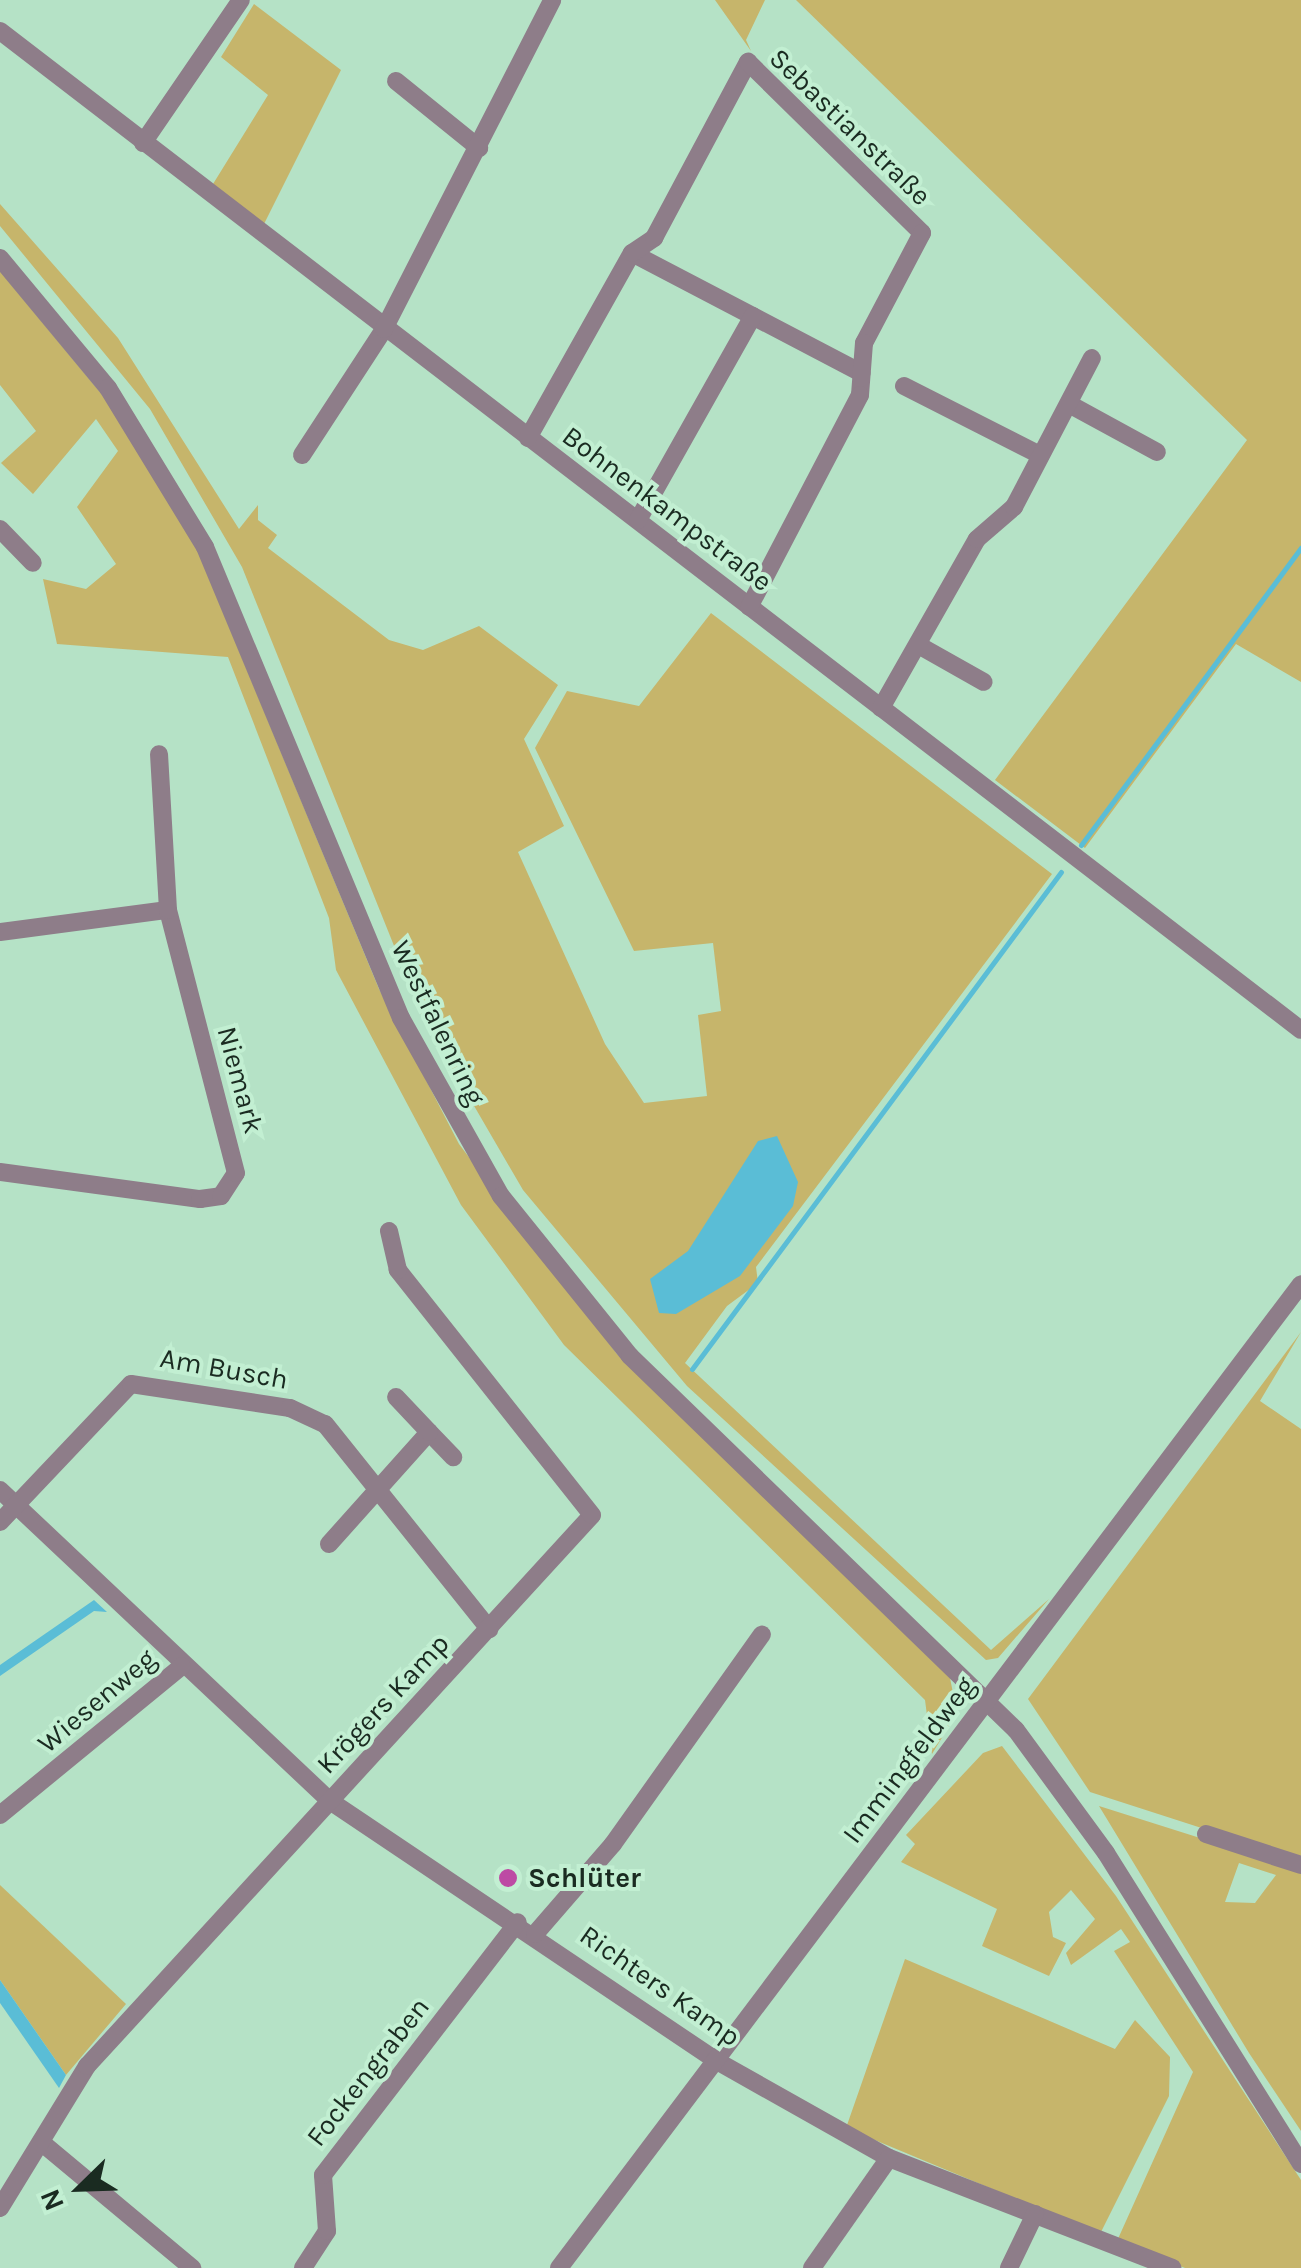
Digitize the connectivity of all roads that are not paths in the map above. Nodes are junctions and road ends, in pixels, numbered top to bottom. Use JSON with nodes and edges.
{"nodes":[{"id":1,"x":241,"y":0,"type":"edge"},
{"id":2,"x":552,"y":0,"type":"edge"},
{"id":3,"x":0,"y":31,"type":"edge"},
{"id":4,"x":396,"y":81,"type":"dead end"},
{"id":5,"x":144,"y":143,"type":"junction"},
{"id":6,"x":480,"y":148,"type":"junction"},
{"id":7,"x":632,"y":253,"type":"junction"},
{"id":8,"x":0,"y":258,"type":"edge"},
{"id":9,"x":753,"y":316,"type":"junction"},
{"id":10,"x":384,"y":329,"type":"junction"},
{"id":11,"x":1092,"y":358,"type":"dead end"},
{"id":12,"x":862,"y":373,"type":"junction"},
{"id":13,"x":904,"y":386,"type":"dead end"},
{"id":14,"x":1069,"y":404,"type":"junction"},
{"id":15,"x":528,"y":438,"type":"junction"},
{"id":16,"x":1158,"y":452,"type":"dead end"},
{"id":17,"x":302,"y":455,"type":"dead end"},
{"id":18,"x":1040,"y":455,"type":"junction"},
{"id":19,"x":638,"y":520,"type":"junction"},
{"id":20,"x":0,"y":529,"type":"edge"},
{"id":21,"x":32,"y":563,"type":"dead end"},
{"id":22,"x":749,"y":607,"type":"junction"},
{"id":23,"x":920,"y":646,"type":"junction"},
{"id":24,"x":984,"y":682,"type":"dead end"},
{"id":25,"x":882,"y":708,"type":"junction"},
{"id":26,"x":159,"y":754,"type":"dead end"},
{"id":27,"x":168,"y":910,"type":"junction"},
{"id":28,"x":0,"y":932,"type":"edge"},
{"id":29,"x":1301,"y":1030,"type":"edge"},
{"id":30,"x":0,"y":1172,"type":"edge"},
{"id":31,"x":389,"y":1230,"type":"dead end"},
{"id":32,"x":1301,"y":1284,"type":"edge"},
{"id":33,"x":396,"y":1397,"type":"dead end"},
{"id":34,"x":429,"y":1432,"type":"junction"},
{"id":35,"x":454,"y":1457,"type":"dead end"},
{"id":36,"x":0,"y":1490,"type":"edge"},
{"id":37,"x":378,"y":1490,"type":"junction"},
{"id":38,"x":16,"y":1504,"type":"junction"},
{"id":39,"x":0,"y":1522,"type":"edge"},
{"id":40,"x":329,"y":1544,"type":"dead end"},
{"id":41,"x":489,"y":1630,"type":"junction"},
{"id":42,"x":762,"y":1634,"type":"dead end"},
{"id":43,"x":182,"y":1666,"type":"junction"},
{"id":44,"x":990,"y":1700,"type":"junction"},
{"id":45,"x":330,"y":1800,"type":"junction"},
{"id":46,"x":0,"y":1815,"type":"edge"},
{"id":47,"x":1206,"y":1834,"type":"dead end"},
{"id":48,"x":1301,"y":1865,"type":"edge"},
{"id":49,"x":518,"y":1922,"type":"junction"},
{"id":50,"x":536,"y":1934,"type":"junction"},
{"id":51,"x":716,"y":2060,"type":"junction"},
{"id":52,"x":41,"y":2142,"type":"junction"},
{"id":53,"x":890,"y":2158,"type":"junction"},
{"id":54,"x":1301,"y":2164,"type":"edge"},
{"id":55,"x":0,"y":2176,"type":"edge"},
{"id":56,"x":16,"y":2189,"type":"junction"},
{"id":57,"x":0,"y":2208,"type":"edge"},
{"id":58,"x":1035,"y":2214,"type":"junction"},
{"id":59,"x":192,"y":2268,"type":"edge"},
{"id":60,"x":303,"y":2268,"type":"edge"},
{"id":61,"x":559,"y":2268,"type":"edge"},
{"id":62,"x":812,"y":2268,"type":"edge"},
{"id":63,"x":1009,"y":2268,"type":"edge"},
{"id":64,"x":1172,"y":2268,"type":"edge"}],
"edges":[{"from":1,"to":5,"type":"street"},
{"from":2,"to":6,"type":"street"},
{"from":3,"to":5,"type":"street","name":"Bohnenkampstraße"},
{"from":4,"to":6,"type":"street"},
{"from":5,"to":10,"type":"street","name":"Bohnenkampstraße"},
{"from":6,"to":10,"type":"street"},
{"from":7,"to":9,"type":"street"},
{"from":7,"to":12,"type":"street","name":"Sebastianstraße"},
{"from":7,"to":15,"type":"street","name":"Sebastianstraße"},
{"from":8,"to":44,"type":"street","name":"Westfalenring"},
{"from":9,"to":12,"type":"street"},
{"from":9,"to":19,"type":"street"},
{"from":10,"to":15,"type":"street","name":"Bohnenkampstraße"},
{"from":10,"to":17,"type":"street"},
{"from":11,"to":14,"type":"street"},
{"from":12,"to":22,"type":"street","name":"Sebastianstraße"},
{"from":13,"to":18,"type":"street"},
{"from":14,"to":16,"type":"street"},
{"from":14,"to":18,"type":"street"},
{"from":15,"to":19,"type":"street","name":"Bohnenkampstraße"},
{"from":18,"to":23,"type":"street"},
{"from":19,"to":22,"type":"street","name":"Bohnenkampstraße"},
{"from":20,"to":21,"type":"street"},
{"from":22,"to":25,"type":"street","name":"Bohnenkampstraße"},
{"from":23,"to":24,"type":"street"},
{"from":23,"to":25,"type":"street"},
{"from":25,"to":29,"type":"street","name":"Bohnenkampstraße"},
{"from":26,"to":27,"type":"street","name":"Niemark"},
{"from":27,"to":28,"type":"street"},
{"from":27,"to":30,"type":"street","name":"Niemark"},
{"from":31,"to":41,"type":"street","name":"Krögers Kamp"},
{"from":32,"to":44,"type":"street","name":"Immingfeldweg"},
{"from":33,"to":34,"type":"street"},
{"from":34,"to":35,"type":"street"},
{"from":34,"to":37,"type":"street"},
{"from":36,"to":38,"type":"street","name":"Richters Kamp"},
{"from":37,"to":38,"type":"street","name":"Am Busch"},
{"from":37,"to":40,"type":"street"},
{"from":37,"to":41,"type":"street","name":"Am Busch"},
{"from":38,"to":39,"type":"street","name":"Am Busch"},
{"from":38,"to":43,"type":"street","name":"Richters Kamp"},
{"from":41,"to":45,"type":"street","name":"Krögers Kamp"},
{"from":42,"to":50,"type":"street"},
{"from":43,"to":45,"type":"street","name":"Richters Kamp"},
{"from":43,"to":46,"type":"street","name":"Wiesenweg"},
{"from":44,"to":51,"type":"street","name":"Immingfeldweg"},
{"from":44,"to":54,"type":"street","name":"Westfalenring"},
{"from":45,"to":49,"type":"street","name":"Richters Kamp"},
{"from":45,"to":52,"type":"street","name":"Krögers Kamp"},
{"from":47,"to":48,"type":"street"},
{"from":49,"to":50,"type":"street","name":"Richters Kamp"},
{"from":49,"to":60,"type":"street","name":"Fockengraben"},
{"from":50,"to":51,"type":"street","name":"Richters Kamp"},
{"from":51,"to":53,"type":"street","name":"Richters Kamp"},
{"from":51,"to":61,"type":"street","name":"Immingfeldweg"},
{"from":52,"to":56,"type":"street","name":"Krögers Kamp"},
{"from":52,"to":59,"type":"street"},
{"from":53,"to":58,"type":"street","name":"Richters Kamp"},
{"from":53,"to":62,"type":"street"},
{"from":55,"to":56,"type":"street"},
{"from":56,"to":57,"type":"street","name":"Krögers Kamp"},
{"from":58,"to":63,"type":"street"},
{"from":58,"to":64,"type":"street","name":"Richters Kamp"}]}
